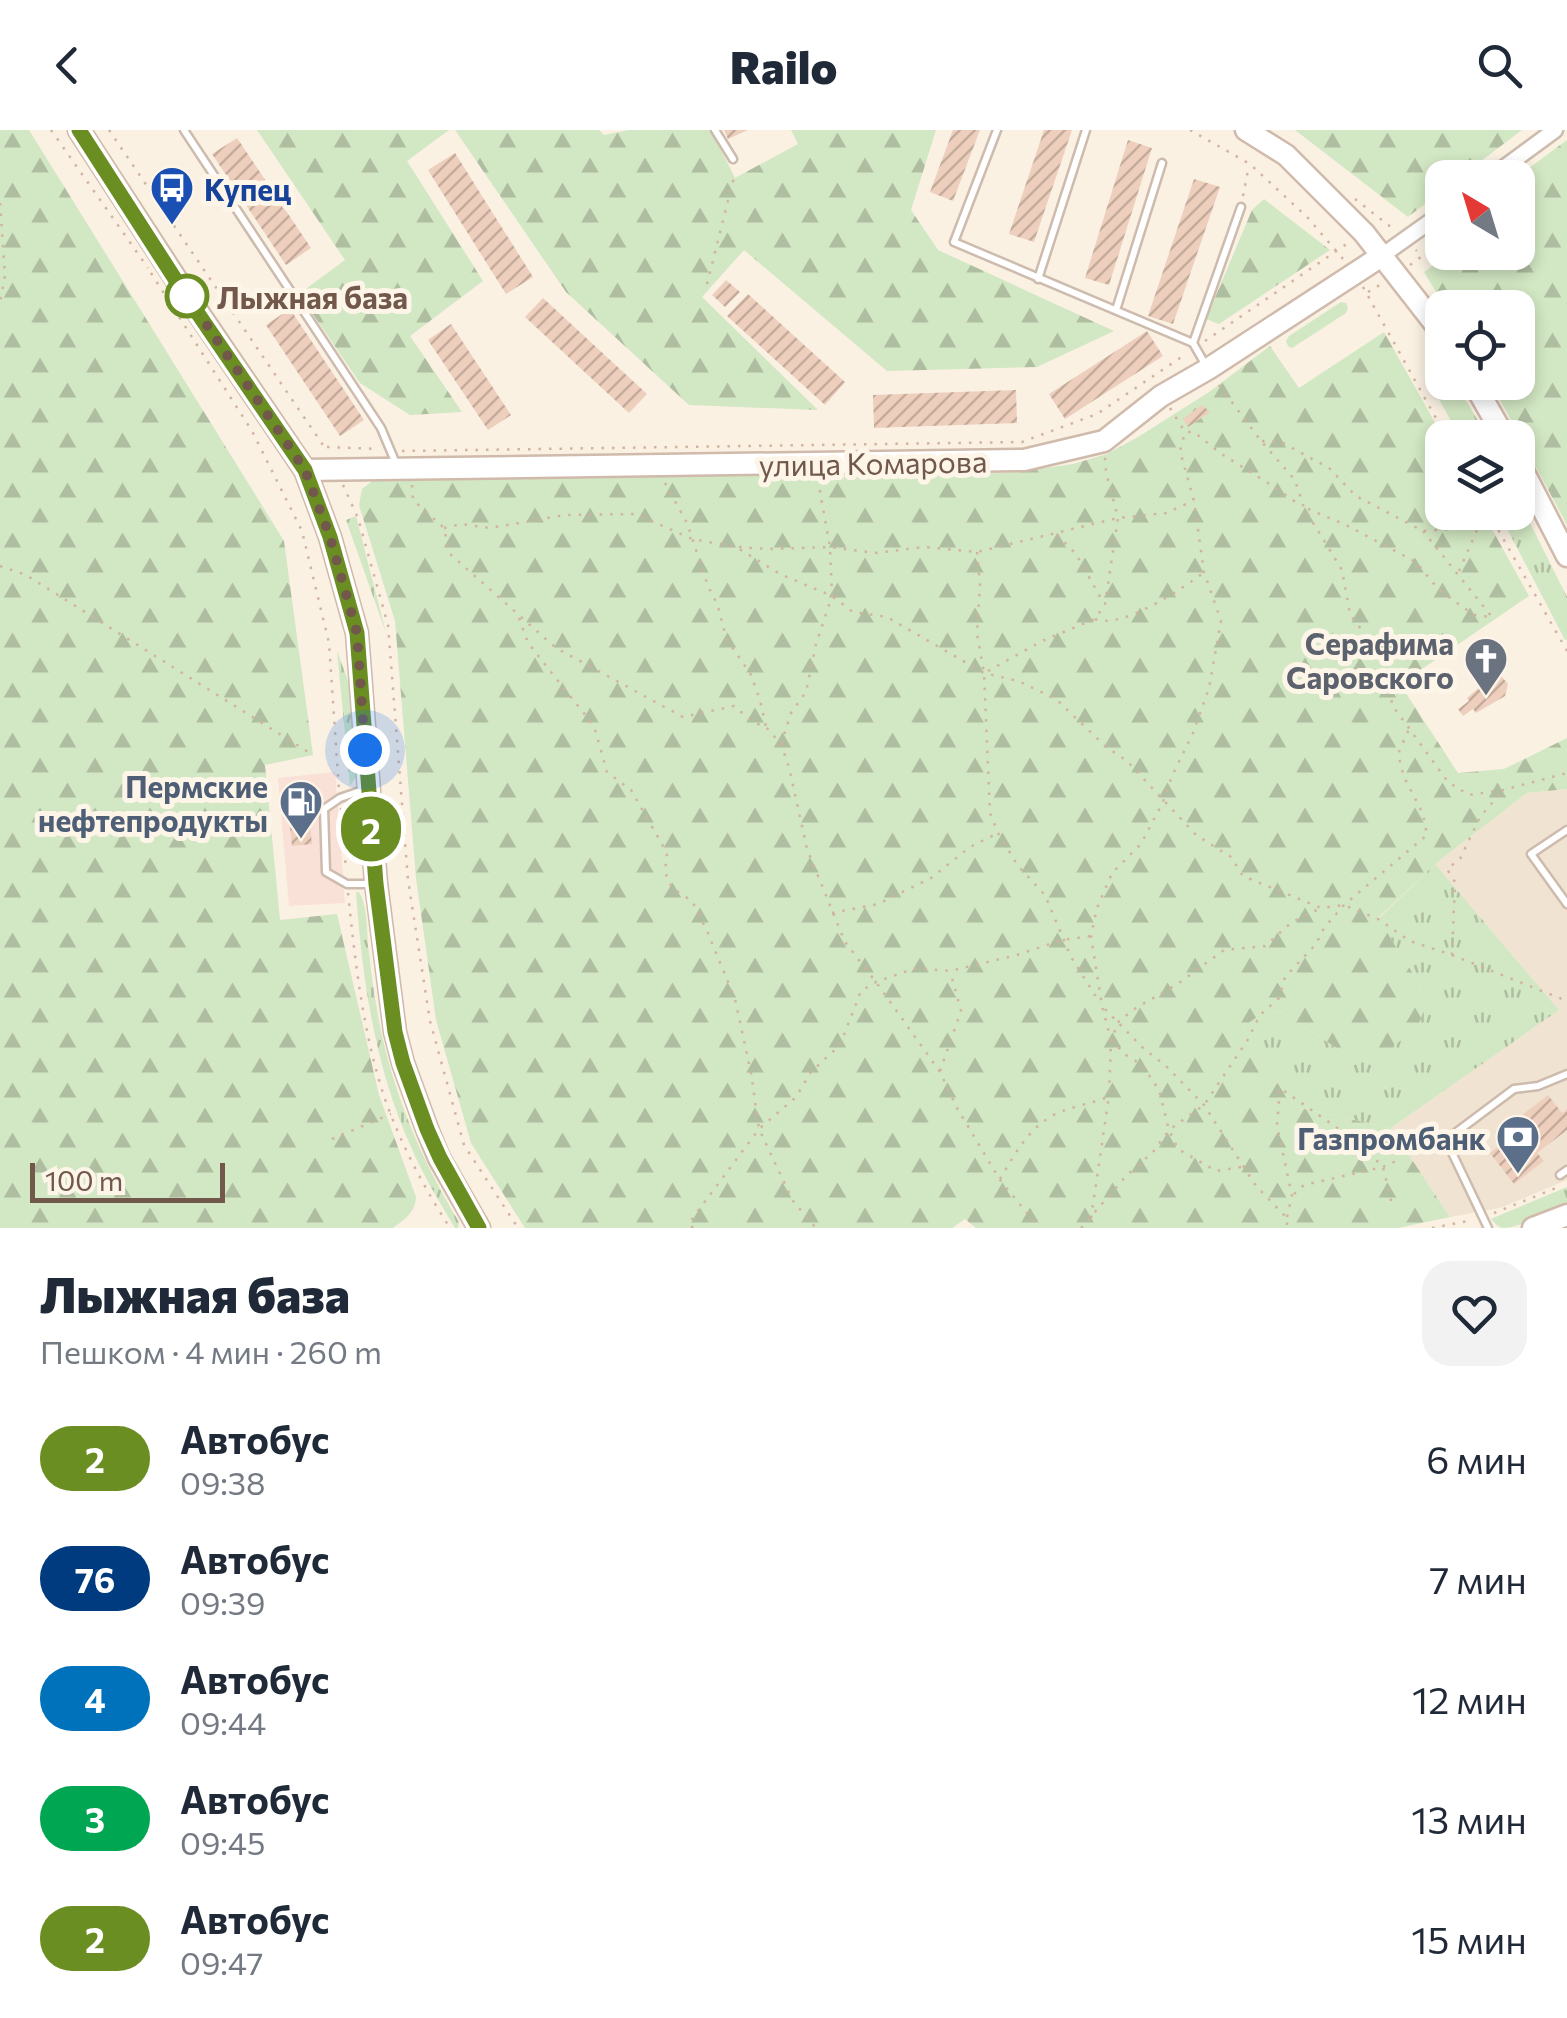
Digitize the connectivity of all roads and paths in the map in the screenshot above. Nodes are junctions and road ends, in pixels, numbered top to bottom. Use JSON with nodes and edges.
{"nodes":[{"id":1,"x":79,"y":130,"type":"edge"},
{"id":2,"x":109,"y":130,"type":"edge"},
{"id":3,"x":184,"y":130,"type":"edge"},
{"id":4,"x":715,"y":130,"type":"edge"},
{"id":5,"x":997,"y":130,"type":"edge"},
{"id":6,"x":1086,"y":130,"type":"edge"},
{"id":7,"x":1190,"y":130,"type":"edge"},
{"id":8,"x":1555,"y":130,"type":"edge"},
{"id":9,"x":1257,"y":133,"type":"edge"},
{"id":10,"x":733,"y":159,"type":"dead end"},
{"id":11,"x":1514,"y":160,"type":"edge"},
{"id":12,"x":1162,"y":163,"type":"dead end"},
{"id":13,"x":1250,"y":164,"type":"junction"},
{"id":14,"x":736,"y":173,"type":"dead end"},
{"id":15,"x":0,"y":203,"type":"edge"},
{"id":16,"x":1240,"y":207,"type":"joint"},
{"id":17,"x":1425,"y":225,"type":"edge"},
{"id":18,"x":1382,"y":255,"type":"junction"},
{"id":19,"x":148,"y":268,"type":"dead end"},
{"id":20,"x":1038,"y":279,"type":"junction"},
{"id":21,"x":707,"y":284,"type":"dead end"},
{"id":22,"x":1367,"y":293,"type":"dead end"},
{"id":23,"x":0,"y":302,"type":"edge"},
{"id":24,"x":1116,"y":310,"type":"junction"},
{"id":25,"x":1425,"y":311,"type":"edge"},
{"id":26,"x":1195,"y":345,"type":"junction"},
{"id":27,"x":1208,"y":369,"type":"junction"},
{"id":28,"x":1161,"y":396,"type":"junction"},
{"id":29,"x":1437,"y":420,"type":"edge"},
{"id":30,"x":1185,"y":432,"type":"junction"},
{"id":31,"x":1261,"y":440,"type":"junction"},
{"id":32,"x":1104,"y":441,"type":"junction"},
{"id":33,"x":324,"y":446,"type":"junction"},
{"id":34,"x":400,"y":462,"type":"junction"},
{"id":35,"x":824,"y":462,"type":"junction"},
{"id":36,"x":655,"y":464,"type":"junction"},
{"id":37,"x":336,"y":469,"type":"junction"},
{"id":38,"x":305,"y":470,"type":"junction"},
{"id":39,"x":1535,"y":494,"type":"edge"},
{"id":40,"x":1194,"y":500,"type":"junction"},
{"id":41,"x":1304,"y":508,"type":"junction"},
{"id":42,"x":1118,"y":518,"type":"junction"},
{"id":43,"x":444,"y":528,"type":"junction"},
{"id":44,"x":1423,"y":530,"type":"joint"},
{"id":45,"x":1478,"y":530,"type":"edge"},
{"id":46,"x":1499,"y":530,"type":"edge"},
{"id":47,"x":1056,"y":534,"type":"junction"},
{"id":48,"x":692,"y":539,"type":"junction"},
{"id":49,"x":736,"y":547,"type":"junction"},
{"id":50,"x":830,"y":547,"type":"junction"},
{"id":51,"x":977,"y":552,"type":"junction"},
{"id":52,"x":1567,"y":556,"type":"edge"},
{"id":53,"x":0,"y":566,"type":"edge"},
{"id":54,"x":1204,"y":572,"type":"junction"},
{"id":55,"x":1457,"y":574,"type":"junction"},
{"id":56,"x":832,"y":596,"type":"junction"},
{"id":57,"x":1105,"y":604,"type":"junction"},
{"id":58,"x":518,"y":615,"type":"junction"},
{"id":59,"x":1095,"y":619,"type":"junction"},
{"id":60,"x":1567,"y":651,"type":"edge"},
{"id":61,"x":984,"y":673,"type":"junction"},
{"id":62,"x":766,"y":727,"type":"junction"},
{"id":63,"x":1409,"y":729,"type":"junction"},
{"id":64,"x":781,"y":744,"type":"junction"},
{"id":65,"x":313,"y":755,"type":"dead end"},
{"id":66,"x":1567,"y":772,"type":"edge"},
{"id":67,"x":368,"y":789,"type":"junction"},
{"id":68,"x":1504,"y":790,"type":"junction"},
{"id":69,"x":340,"y":798,"type":"junction"},
{"id":70,"x":1163,"y":802,"type":"junction"},
{"id":71,"x":1567,"y":830,"type":"edge"},
{"id":72,"x":998,"y":833,"type":"junction"},
{"id":73,"x":347,"y":884,"type":"junction"},
{"id":74,"x":376,"y":884,"type":"junction"},
{"id":75,"x":1567,"y":904,"type":"edge"},
{"id":76,"x":1344,"y":905,"type":"junction"},
{"id":77,"x":1321,"y":908,"type":"junction"},
{"id":78,"x":831,"y":913,"type":"junction"},
{"id":79,"x":1091,"y":936,"type":"junction"},
{"id":80,"x":1062,"y":940,"type":"junction"},
{"id":81,"x":1452,"y":955,"type":"junction"},
{"id":82,"x":950,"y":971,"type":"junction"},
{"id":83,"x":876,"y":982,"type":"junction"},
{"id":84,"x":1567,"y":1001,"type":"edge"},
{"id":85,"x":1102,"y":1006,"type":"junction"},
{"id":86,"x":1119,"y":1021,"type":"junction"},
{"id":87,"x":1110,"y":1040,"type":"junction"},
{"id":88,"x":940,"y":1072,"type":"junction"},
{"id":89,"x":1567,"y":1074,"type":"edge"},
{"id":90,"x":1110,"y":1096,"type":"junction"},
{"id":91,"x":1204,"y":1105,"type":"junction"},
{"id":92,"x":392,"y":1114,"type":"junction"},
{"id":93,"x":760,"y":1129,"type":"junction"},
{"id":94,"x":1169,"y":1130,"type":"junction"},
{"id":95,"x":332,"y":1139,"type":"dead end"},
{"id":96,"x":1396,"y":1161,"type":"dead end"},
{"id":97,"x":1242,"y":1166,"type":"junction"},
{"id":98,"x":1383,"y":1167,"type":"junction"},
{"id":99,"x":1000,"y":1180,"type":"junction"},
{"id":100,"x":1567,"y":1183,"type":"edge"},
{"id":101,"x":1292,"y":1196,"type":"junction"},
{"id":102,"x":1392,"y":1204,"type":"dead end"},
{"id":103,"x":1567,"y":1215,"type":"edge"},
{"id":104,"x":1484,"y":1217,"type":"junction"},
{"id":105,"x":1091,"y":1218,"type":"junction"},
{"id":106,"x":1286,"y":1218,"type":"junction"},
{"id":107,"x":450,"y":1228,"type":"edge"},
{"id":108,"x":478,"y":1228,"type":"edge"},
{"id":109,"x":518,"y":1228,"type":"edge"},
{"id":110,"x":693,"y":1228,"type":"edge"},
{"id":111,"x":816,"y":1228,"type":"edge"},
{"id":112,"x":1039,"y":1228,"type":"edge"},
{"id":113,"x":1081,"y":1228,"type":"edge"},
{"id":114,"x":1287,"y":1228,"type":"edge"},
{"id":115,"x":1432,"y":1228,"type":"edge"},
{"id":116,"x":1488,"y":1228,"type":"edge"},
{"id":117,"x":1534,"y":1228,"type":"edge"}],
"edges":[{"from":1,"to":38,"type":"main road"},
{"from":2,"to":33,"type":"path"},
{"from":3,"to":34,"type":"lane"},
{"from":4,"to":10,"type":"lane"},
{"from":5,"to":20,"type":"lane"},
{"from":6,"to":20,"type":"lane"},
{"from":7,"to":13,"type":"path"},
{"from":8,"to":11,"type":"street"},
{"from":9,"to":18,"type":"main road"},
{"from":12,"to":24,"type":"lane"},
{"from":13,"to":16,"type":"path"},
{"from":13,"to":26,"type":"path"},
{"from":14,"to":21,"type":"path"},
{"from":15,"to":23,"type":"path"},
{"from":16,"to":26,"type":"lane"},
{"from":17,"to":18,"type":"street"},
{"from":18,"to":25,"type":"main road"},
{"from":18,"to":27,"type":"main road","name":"улица Комарова"},
{"from":19,"to":69,"type":"path"},
{"from":20,"to":24,"type":"lane"},
{"from":22,"to":29,"type":"path"},
{"from":24,"to":26,"type":"lane"},
{"from":26,"to":27,"type":"lane"},
{"from":26,"to":34,"type":"path"},
{"from":27,"to":28,"type":"main road","name":"улица Комарова"},
{"from":27,"to":31,"type":"path"},
{"from":28,"to":30,"type":"path"},
{"from":28,"to":32,"type":"main road","name":"улица Комарова"},
{"from":30,"to":40,"type":"path"},
{"from":30,"to":41,"type":"path"},
{"from":31,"to":41,"type":"path"},
{"from":31,"to":44,"type":"path"},
{"from":32,"to":35,"type":"main road","name":"улица Комарова"},
{"from":32,"to":42,"type":"path"},
{"from":33,"to":34,"type":"path"},
{"from":33,"to":37,"type":"path"},
{"from":34,"to":36,"type":"main road","name":"улица Комарова"},
{"from":34,"to":37,"type":"main road","name":"улица Комарова"},
{"from":34,"to":43,"type":"path"},
{"from":35,"to":36,"type":"main road","name":"улица Комарова"},
{"from":35,"to":50,"type":"path"},
{"from":36,"to":48,"type":"path"},
{"from":37,"to":38,"type":"main road","name":"улица Комарова"},
{"from":37,"to":109,"type":"path"},
{"from":38,"to":67,"type":"main road"},
{"from":39,"to":52,"type":"main road"},
{"from":40,"to":42,"type":"path"},
{"from":40,"to":54,"type":"path"},
{"from":41,"to":55,"type":"path"},
{"from":41,"to":63,"type":"path"},
{"from":42,"to":47,"type":"path"},
{"from":42,"to":57,"type":"path"},
{"from":43,"to":48,"type":"path"},
{"from":43,"to":58,"type":"path"},
{"from":44,"to":55,"type":"path"},
{"from":45,"to":55,"type":"path"},
{"from":46,"to":60,"type":"path"},
{"from":47,"to":51,"type":"path"},
{"from":47,"to":57,"type":"path"},
{"from":48,"to":49,"type":"path"},
{"from":48,"to":62,"type":"path"},
{"from":49,"to":50,"type":"path"},
{"from":49,"to":56,"type":"path"},
{"from":50,"to":51,"type":"path"},
{"from":50,"to":56,"type":"path"},
{"from":51,"to":61,"type":"path"},
{"from":53,"to":65,"type":"path"},
{"from":54,"to":59,"type":"path"},
{"from":54,"to":70,"type":"path"},
{"from":56,"to":61,"type":"path"},
{"from":56,"to":64,"type":"path"},
{"from":57,"to":59,"type":"path"},
{"from":58,"to":62,"type":"path"},
{"from":58,"to":93,"type":"path"},
{"from":59,"to":61,"type":"path"},
{"from":61,"to":70,"type":"path"},
{"from":61,"to":72,"type":"path"},
{"from":62,"to":64,"type":"path"},
{"from":63,"to":68,"type":"path"},
{"from":63,"to":76,"type":"path"},
{"from":64,"to":78,"type":"path"},
{"from":66,"to":68,"type":"path"},
{"from":67,"to":69,"type":"lane"},
{"from":67,"to":74,"type":"main road"},
{"from":68,"to":81,"type":"path"},
{"from":69,"to":73,"type":"path"},
{"from":69,"to":73,"type":"lane"},
{"from":70,"to":77,"type":"path"},
{"from":70,"to":79,"type":"path"},
{"from":71,"to":75,"type":"lane"},
{"from":72,"to":78,"type":"path"},
{"from":72,"to":80,"type":"path"},
{"from":73,"to":74,"type":"lane"},
{"from":73,"to":92,"type":"path"},
{"from":74,"to":108,"type":"main road"},
{"from":76,"to":77,"type":"path"},
{"from":76,"to":81,"type":"path"},
{"from":76,"to":91,"type":"path"},
{"from":77,"to":86,"type":"path"},
{"from":78,"to":83,"type":"path"},
{"from":79,"to":80,"type":"path"},
{"from":79,"to":85,"type":"path"},
{"from":80,"to":82,"type":"path"},
{"from":80,"to":85,"type":"path"},
{"from":81,"to":84,"type":"path"},
{"from":82,"to":83,"type":"path"},
{"from":82,"to":88,"type":"path"},
{"from":83,"to":88,"type":"path"},
{"from":83,"to":93,"type":"path"},
{"from":85,"to":86,"type":"path"},
{"from":85,"to":87,"type":"path"},
{"from":86,"to":87,"type":"path"},
{"from":86,"to":91,"type":"path"},
{"from":87,"to":90,"type":"path"},
{"from":87,"to":94,"type":"path"},
{"from":88,"to":99,"type":"path"},
{"from":89,"to":104,"type":"lane"},
{"from":90,"to":99,"type":"path"},
{"from":90,"to":105,"type":"path"},
{"from":91,"to":94,"type":"path"},
{"from":91,"to":97,"type":"path"},
{"from":92,"to":95,"type":"path"},
{"from":92,"to":107,"type":"path"},
{"from":93,"to":110,"type":"path"},
{"from":93,"to":111,"type":"path"},
{"from":94,"to":97,"type":"path"},
{"from":94,"to":105,"type":"path"},
{"from":96,"to":98,"type":"path"},
{"from":97,"to":106,"type":"path"},
{"from":98,"to":101,"type":"path"},
{"from":98,"to":101,"type":"path"},
{"from":98,"to":102,"type":"path"},
{"from":99,"to":112,"type":"path"},
{"from":100,"to":104,"type":"path"},
{"from":101,"to":106,"type":"path"},
{"from":103,"to":117,"type":"main road"},
{"from":104,"to":115,"type":"path"},
{"from":104,"to":116,"type":"lane"},
{"from":105,"to":113,"type":"path"},
{"from":106,"to":114,"type":"path"}]}
